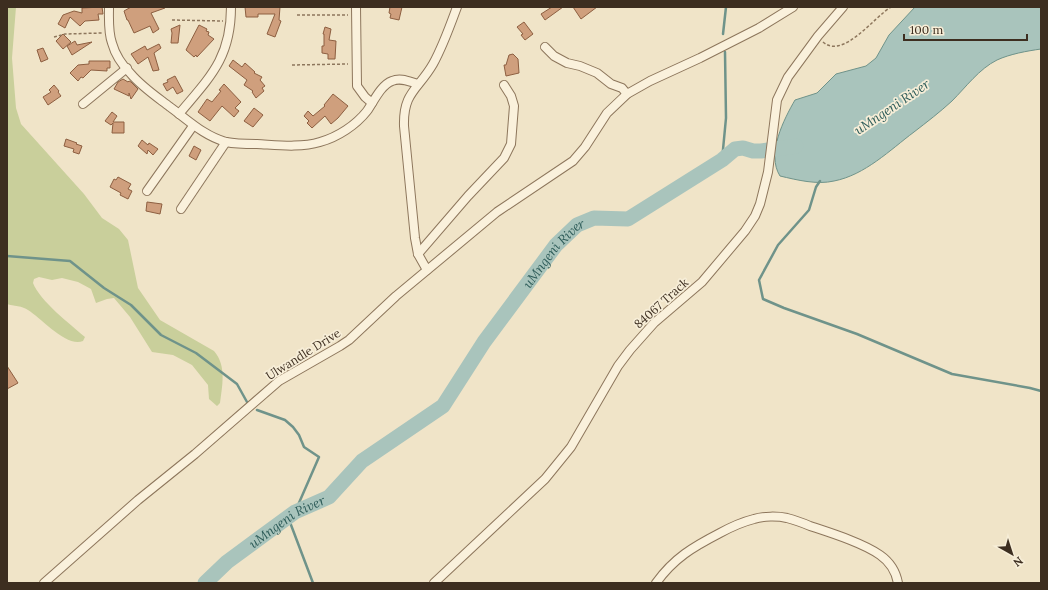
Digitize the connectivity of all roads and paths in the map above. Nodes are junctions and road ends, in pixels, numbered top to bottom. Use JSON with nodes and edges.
{"nodes":[{"id":1,"x":109,"y":7,"type":"edge"},
{"id":2,"x":231,"y":7,"type":"edge"},
{"id":3,"x":457,"y":7,"type":"edge"},
{"id":4,"x":793,"y":7,"type":"edge"},
{"id":5,"x":843,"y":7,"type":"edge"},
{"id":6,"x":891,"y":7,"type":"edge"},
{"id":7,"x":356,"y":11,"type":"edge"},
{"id":8,"x":297,"y":15,"type":"dead end"},
{"id":9,"x":172,"y":20,"type":"dead end"},
{"id":10,"x":231,"y":21,"type":"junction"},
{"id":11,"x":110,"y":33,"type":"junction"},
{"id":12,"x":818,"y":36,"type":"junction"},
{"id":13,"x":54,"y":37,"type":"dead end"},
{"id":14,"x":545,"y":47,"type":"dead end"},
{"id":15,"x":356,"y":64,"type":"junction"},
{"id":16,"x":292,"y":65,"type":"dead end"},
{"id":17,"x":127,"y":68,"type":"junction"},
{"id":18,"x":418,"y":84,"type":"junction"},
{"id":19,"x":504,"y":85,"type":"dead end"},
{"id":20,"x":627,"y":94,"type":"junction"},
{"id":21,"x":372,"y":103,"type":"junction"},
{"id":22,"x":82,"y":104,"type":"dead end"},
{"id":23,"x":179,"y":114,"type":"junction"},
{"id":24,"x":194,"y":126,"type":"junction"},
{"id":25,"x":226,"y":142,"type":"junction"},
{"id":26,"x":147,"y":191,"type":"dead end"},
{"id":27,"x":181,"y":209,"type":"dead end"},
{"id":28,"x":418,"y":254,"type":"junction"},
{"id":29,"x":427,"y":270,"type":"junction"},
{"id":30,"x":44,"y":583,"type":"edge"},
{"id":31,"x":434,"y":583,"type":"edge"},
{"id":32,"x":656,"y":583,"type":"edge"},
{"id":33,"x":898,"y":583,"type":"edge"}],
"edges":[{"from":1,"to":11,"type":"street"},
{"from":2,"to":10,"type":"street"},
{"from":3,"to":18,"type":"street"},
{"from":4,"to":20,"type":"street"},
{"from":5,"to":12,"type":"street","name":"84067 Track"},
{"from":6,"to":12,"type":"path"},
{"from":7,"to":8,"type":"path"},
{"from":7,"to":15,"type":"street"},
{"from":9,"to":10,"type":"path"},
{"from":10,"to":23,"type":"street"},
{"from":11,"to":13,"type":"path"},
{"from":11,"to":17,"type":"street"},
{"from":12,"to":31,"type":"street","name":"84067 Track"},
{"from":14,"to":20,"type":"street"},
{"from":15,"to":16,"type":"path"},
{"from":15,"to":21,"type":"street"},
{"from":17,"to":22,"type":"street"},
{"from":17,"to":23,"type":"street"},
{"from":18,"to":21,"type":"street"},
{"from":18,"to":28,"type":"street"},
{"from":19,"to":28,"type":"street"},
{"from":20,"to":29,"type":"street"},
{"from":21,"to":25,"type":"street"},
{"from":23,"to":24,"type":"street"},
{"from":24,"to":25,"type":"street"},
{"from":24,"to":26,"type":"street"},
{"from":25,"to":27,"type":"street"},
{"from":28,"to":29,"type":"street"},
{"from":29,"to":30,"type":"street","name":"Ulwandle Drive"},
{"from":32,"to":33,"type":"street"}]}
